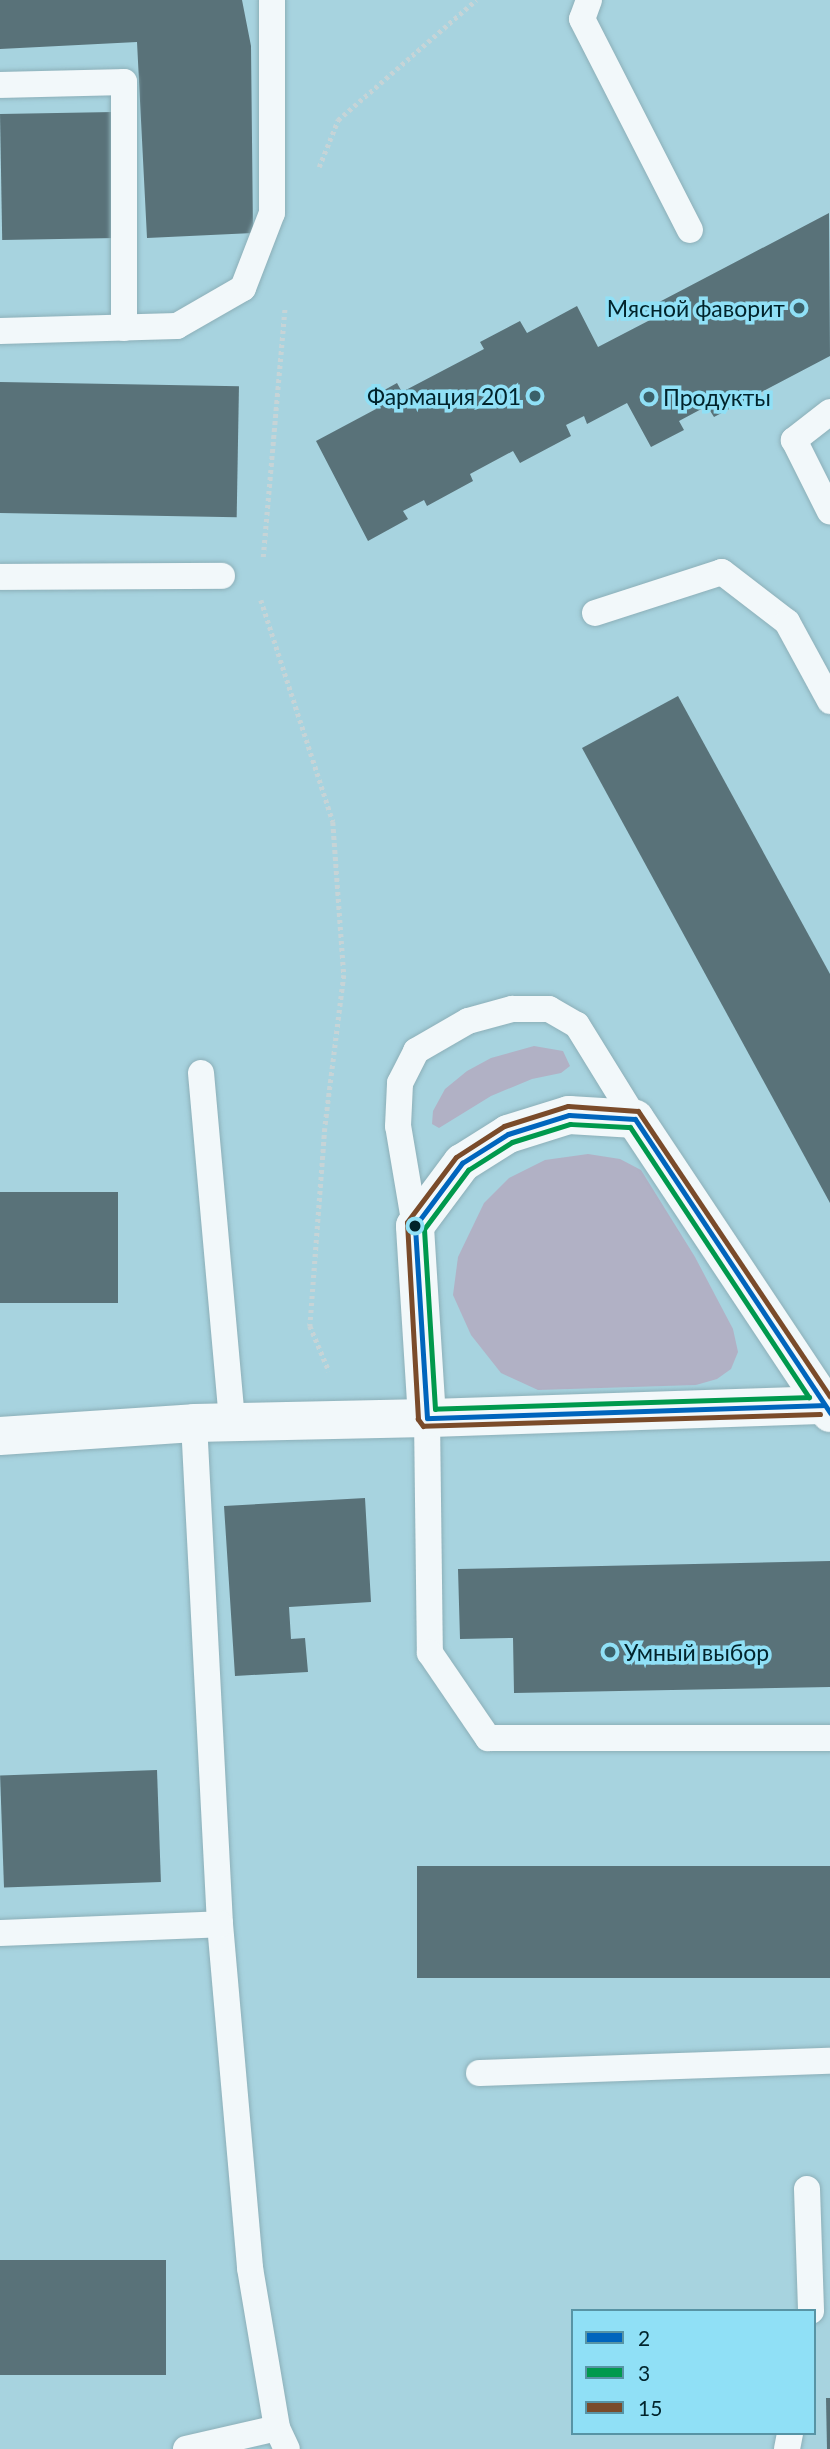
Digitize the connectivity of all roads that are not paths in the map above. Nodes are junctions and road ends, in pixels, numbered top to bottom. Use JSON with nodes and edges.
{"nodes":[{"id":1,"x":272,"y":0,"type":"edge"},
{"id":2,"x":589,"y":0,"type":"edge"},
{"id":3,"x":0,"y":85,"type":"edge"},
{"id":4,"x":690,"y":230,"type":"dead end"},
{"id":5,"x":124,"y":328,"type":"junction"},
{"id":6,"x":0,"y":331,"type":"edge"},
{"id":7,"x":830,"y":412,"type":"edge"},
{"id":8,"x":830,"y":512,"type":"edge"},
{"id":9,"x":222,"y":576,"type":"dead end"},
{"id":10,"x":0,"y":577,"type":"edge"},
{"id":11,"x":595,"y":613,"type":"dead end"},
{"id":12,"x":830,"y":701,"type":"edge"},
{"id":13,"x":201,"y":1073,"type":"dead end"},
{"id":14,"x":635,"y":1119,"type":"junction"},
{"id":15,"x":415,"y":1226,"type":"junction"},
{"id":16,"x":827,"y":1409,"type":"edge"},
{"id":17,"x":427,"y":1418,"type":"junction"},
{"id":18,"x":194,"y":1423,"type":"junction"},
{"id":19,"x":232,"y":1423,"type":"junction"},
{"id":20,"x":0,"y":1436,"type":"edge"},
{"id":21,"x":830,"y":1738,"type":"edge"},
{"id":22,"x":220,"y":1924,"type":"junction"},
{"id":23,"x":0,"y":1933,"type":"edge"},
{"id":24,"x":830,"y":2061,"type":"edge"},
{"id":25,"x":479,"y":2073,"type":"dead end"},
{"id":26,"x":807,"y":2189,"type":"dead end"},
{"id":27,"x":811,"y":2309,"type":"edge"},
{"id":28,"x":282,"y":2439,"type":"edge"},
{"id":29,"x":186,"y":2449,"type":"edge"}],
"edges":[{"from":1,"to":5,"type":"lane"},
{"from":2,"to":4,"type":"lane"},
{"from":3,"to":5,"type":"lane"},
{"from":5,"to":6,"type":"lane"},
{"from":7,"to":8,"type":"lane"},
{"from":9,"to":10,"type":"lane"},
{"from":11,"to":12,"type":"lane"},
{"from":13,"to":19,"type":"lane"},
{"from":14,"to":15,"type":"street"},
{"from":14,"to":15,"type":"lane"},
{"from":14,"to":16,"type":"street"},
{"from":15,"to":17,"type":"street"},
{"from":16,"to":17,"type":"street"},
{"from":17,"to":19,"type":"street"},
{"from":17,"to":21,"type":"lane"},
{"from":18,"to":19,"type":"street"},
{"from":18,"to":20,"type":"street"},
{"from":18,"to":22,"type":"lane"},
{"from":22,"to":23,"type":"lane"},
{"from":22,"to":28,"type":"lane"},
{"from":24,"to":25,"type":"lane"},
{"from":26,"to":27,"type":"lane"},
{"from":28,"to":29,"type":"lane"}]}
